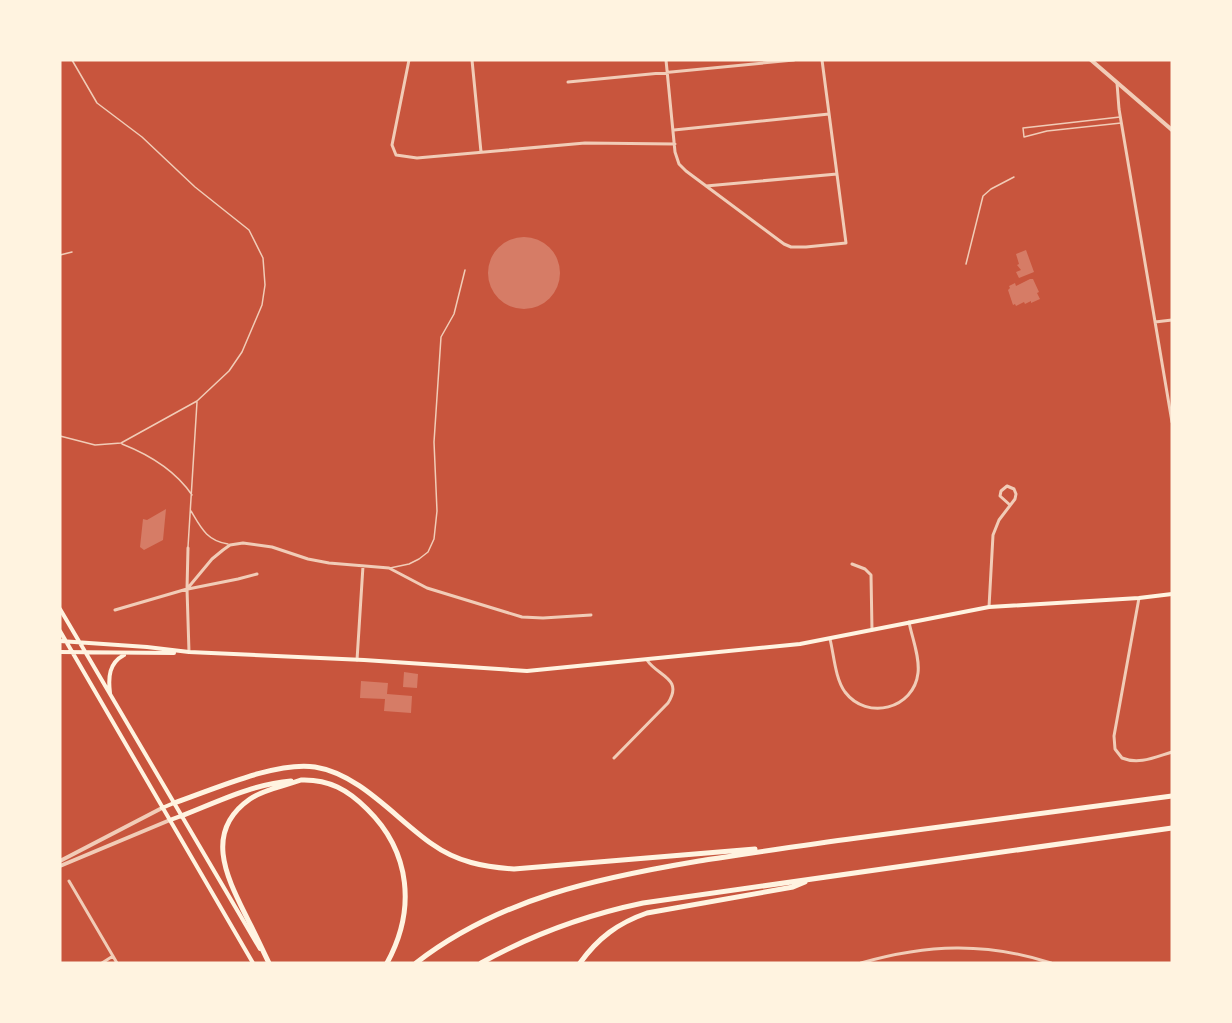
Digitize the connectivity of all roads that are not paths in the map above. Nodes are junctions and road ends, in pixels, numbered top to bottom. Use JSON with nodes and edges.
{"nodes":[{"id":1,"x":72,"y":60,"type":"edge"},
{"id":2,"x":409,"y":60,"type":"edge"},
{"id":3,"x":472,"y":60,"type":"edge"},
{"id":4,"x":666,"y":60,"type":"edge"},
{"id":5,"x":794,"y":60,"type":"edge"},
{"id":6,"x":822,"y":60,"type":"edge"},
{"id":7,"x":1091,"y":60,"type":"edge"},
{"id":8,"x":668,"y":71,"type":"junction"},
{"id":9,"x":568,"y":82,"type":"dead end"},
{"id":10,"x":1117,"y":83,"type":"junction"},
{"id":11,"x":829,"y":114,"type":"junction"},
{"id":12,"x":1121,"y":117,"type":"junction"},
{"id":13,"x":1122,"y":123,"type":"junction"},
{"id":14,"x":674,"y":130,"type":"junction"},
{"id":15,"x":1172,"y":130,"type":"edge"},
{"id":16,"x":675,"y":144,"type":"junction"},
{"id":17,"x":481,"y":152,"type":"junction"},
{"id":18,"x":837,"y":174,"type":"junction"},
{"id":19,"x":1014,"y":177,"type":"dead end"},
{"id":20,"x":704,"y":186,"type":"junction"},
{"id":21,"x":72,"y":252,"type":"dead end"},
{"id":22,"x":60,"y":255,"type":"edge"},
{"id":23,"x":966,"y":264,"type":"dead end"},
{"id":24,"x":465,"y":270,"type":"dead end"},
{"id":25,"x":1172,"y":320,"type":"edge"},
{"id":26,"x":1155,"y":322,"type":"junction"},
{"id":27,"x":197,"y":401,"type":"junction"},
{"id":28,"x":1172,"y":422,"type":"edge"},
{"id":29,"x":60,"y":436,"type":"edge"},
{"id":30,"x":121,"y":443,"type":"junction"},
{"id":31,"x":192,"y":495,"type":"junction"},
{"id":32,"x":1010,"y":506,"type":"junction"},
{"id":33,"x":191,"y":510,"type":"junction"},
{"id":34,"x":230,"y":545,"type":"junction"},
{"id":35,"x":188,"y":548,"type":"joint"},
{"id":36,"x":852,"y":564,"type":"dead end"},
{"id":37,"x":363,"y":566,"type":"junction"},
{"id":38,"x":389,"y":568,"type":"junction"},
{"id":39,"x":257,"y":574,"type":"dead end"},
{"id":40,"x":187,"y":589,"type":"junction"},
{"id":41,"x":1172,"y":594,"type":"edge"},
{"id":42,"x":1139,"y":598,"type":"junction"},
{"id":43,"x":989,"y":606,"type":"junction"},
{"id":44,"x":60,"y":609,"type":"edge"},
{"id":45,"x":115,"y":610,"type":"dead end"},
{"id":46,"x":591,"y":615,"type":"dead end"},
{"id":47,"x":909,"y":622,"type":"junction"},
{"id":48,"x":872,"y":630,"type":"junction"},
{"id":49,"x":60,"y":631,"type":"edge"},
{"id":50,"x":830,"y":639,"type":"junction"},
{"id":51,"x":60,"y":641,"type":"edge"},
{"id":52,"x":66,"y":641,"type":"junction"},
{"id":53,"x":80,"y":642,"type":"junction"},
{"id":54,"x":60,"y":652,"type":"edge"},
{"id":55,"x":189,"y":652,"type":"junction"},
{"id":56,"x":72,"y":653,"type":"junction"},
{"id":57,"x":86,"y":653,"type":"junction"},
{"id":58,"x":125,"y":654,"type":"junction"},
{"id":59,"x":357,"y":660,"type":"junction"},
{"id":60,"x":647,"y":660,"type":"junction"},
{"id":61,"x":110,"y":696,"type":"junction"},
{"id":62,"x":1172,"y":752,"type":"edge"},
{"id":63,"x":614,"y":758,"type":"dead end"},
{"id":64,"x":301,"y":780,"type":"junction"},
{"id":65,"x":1172,"y":796,"type":"edge"},
{"id":66,"x":174,"y":803,"type":"junction"},
{"id":67,"x":162,"y":808,"type":"junction"},
{"id":68,"x":181,"y":816,"type":"junction"},
{"id":69,"x":170,"y":820,"type":"junction"},
{"id":70,"x":1172,"y":828,"type":"edge"},
{"id":71,"x":787,"y":847,"type":"junction"},
{"id":72,"x":60,"y":861,"type":"edge"},
{"id":73,"x":60,"y":866,"type":"edge"},
{"id":74,"x":813,"y":879,"type":"junction"},
{"id":75,"x":69,"y":881,"type":"dead end"},
{"id":76,"x":113,"y":956,"type":"junction"},
{"id":77,"x":102,"y":963,"type":"edge"},
{"id":78,"x":117,"y":963,"type":"edge"},
{"id":79,"x":252,"y":963,"type":"edge"},
{"id":80,"x":268,"y":963,"type":"edge"},
{"id":81,"x":387,"y":963,"type":"edge"},
{"id":82,"x":416,"y":963,"type":"edge"},
{"id":83,"x":481,"y":963,"type":"edge"},
{"id":84,"x":580,"y":963,"type":"edge"},
{"id":85,"x":861,"y":963,"type":"edge"},
{"id":86,"x":1051,"y":963,"type":"edge"}],
"edges":[{"from":1,"to":27,"type":"lane"},
{"from":2,"to":17,"type":"street"},
{"from":3,"to":17,"type":"street"},
{"from":4,"to":8,"type":"street"},
{"from":5,"to":8,"type":"street"},
{"from":6,"to":11,"type":"street"},
{"from":7,"to":10,"type":"street"},
{"from":8,"to":9,"type":"street"},
{"from":8,"to":14,"type":"street"},
{"from":10,"to":12,"type":"street"},
{"from":10,"to":15,"type":"street"},
{"from":11,"to":14,"type":"street"},
{"from":11,"to":18,"type":"street"},
{"from":12,"to":13,"type":"street"},
{"from":12,"to":13,"type":"lane"},
{"from":13,"to":26,"type":"street"},
{"from":14,"to":16,"type":"street"},
{"from":16,"to":17,"type":"street"},
{"from":16,"to":20,"type":"street"},
{"from":18,"to":20,"type":"street"},
{"from":18,"to":20,"type":"street"},
{"from":19,"to":23,"type":"lane"},
{"from":21,"to":22,"type":"lane"},
{"from":24,"to":38,"type":"lane"},
{"from":25,"to":26,"type":"street"},
{"from":26,"to":28,"type":"street"},
{"from":27,"to":30,"type":"lane"},
{"from":27,"to":31,"type":"lane"},
{"from":29,"to":30,"type":"lane"},
{"from":30,"to":31,"type":"lane"},
{"from":31,"to":33,"type":"lane"},
{"from":32,"to":32,"type":"street"},
{"from":32,"to":43,"type":"street"},
{"from":33,"to":34,"type":"lane"},
{"from":33,"to":35,"type":"lane"},
{"from":34,"to":37,"type":"street"},
{"from":34,"to":40,"type":"street"},
{"from":35,"to":40,"type":"street"},
{"from":36,"to":48,"type":"street"},
{"from":37,"to":38,"type":"street"},
{"from":37,"to":59,"type":"street"},
{"from":38,"to":46,"type":"street"},
{"from":39,"to":40,"type":"street"},
{"from":40,"to":45,"type":"street"},
{"from":40,"to":55,"type":"street"},
{"from":41,"to":42,"type":"main road"},
{"from":42,"to":43,"type":"main road"},
{"from":42,"to":62,"type":"street"},
{"from":43,"to":47,"type":"main road"},
{"from":44,"to":53,"type":"main road"},
{"from":47,"to":48,"type":"main road"},
{"from":47,"to":50,"type":"street"},
{"from":48,"to":50,"type":"main road"},
{"from":49,"to":52,"type":"main road"},
{"from":50,"to":60,"type":"main road"},
{"from":51,"to":52,"type":"main road"},
{"from":52,"to":53,"type":"main road"},
{"from":52,"to":56,"type":"main road"},
{"from":53,"to":55,"type":"main road"},
{"from":53,"to":56,"type":"main road"},
{"from":53,"to":57,"type":"main road"},
{"from":54,"to":56,"type":"main road"},
{"from":55,"to":58,"type":"main road"},
{"from":55,"to":59,"type":"main road"},
{"from":56,"to":57,"type":"main road"},
{"from":56,"to":67,"type":"main road"},
{"from":57,"to":58,"type":"main road"},
{"from":57,"to":61,"type":"main road"},
{"from":58,"to":61,"type":"main road"},
{"from":59,"to":60,"type":"main road"},
{"from":60,"to":63,"type":"street"},
{"from":61,"to":66,"type":"main road"},
{"from":64,"to":68,"type":"highway"},
{"from":64,"to":80,"type":"highway"},
{"from":64,"to":81,"type":"highway"},
{"from":65,"to":71,"type":"highway"},
{"from":66,"to":67,"type":"main road"},
{"from":66,"to":68,"type":"main road"},
{"from":66,"to":71,"type":"highway"},
{"from":67,"to":69,"type":"main road"},
{"from":67,"to":72,"type":"street"},
{"from":68,"to":69,"type":"main road"},
{"from":68,"to":80,"type":"main road"},
{"from":69,"to":73,"type":"street"},
{"from":69,"to":79,"type":"main road"},
{"from":70,"to":74,"type":"highway"},
{"from":71,"to":82,"type":"highway"},
{"from":74,"to":83,"type":"highway"},
{"from":74,"to":84,"type":"highway"},
{"from":75,"to":76,"type":"street"},
{"from":76,"to":77,"type":"street"},
{"from":76,"to":78,"type":"street"},
{"from":85,"to":86,"type":"street"}]}
